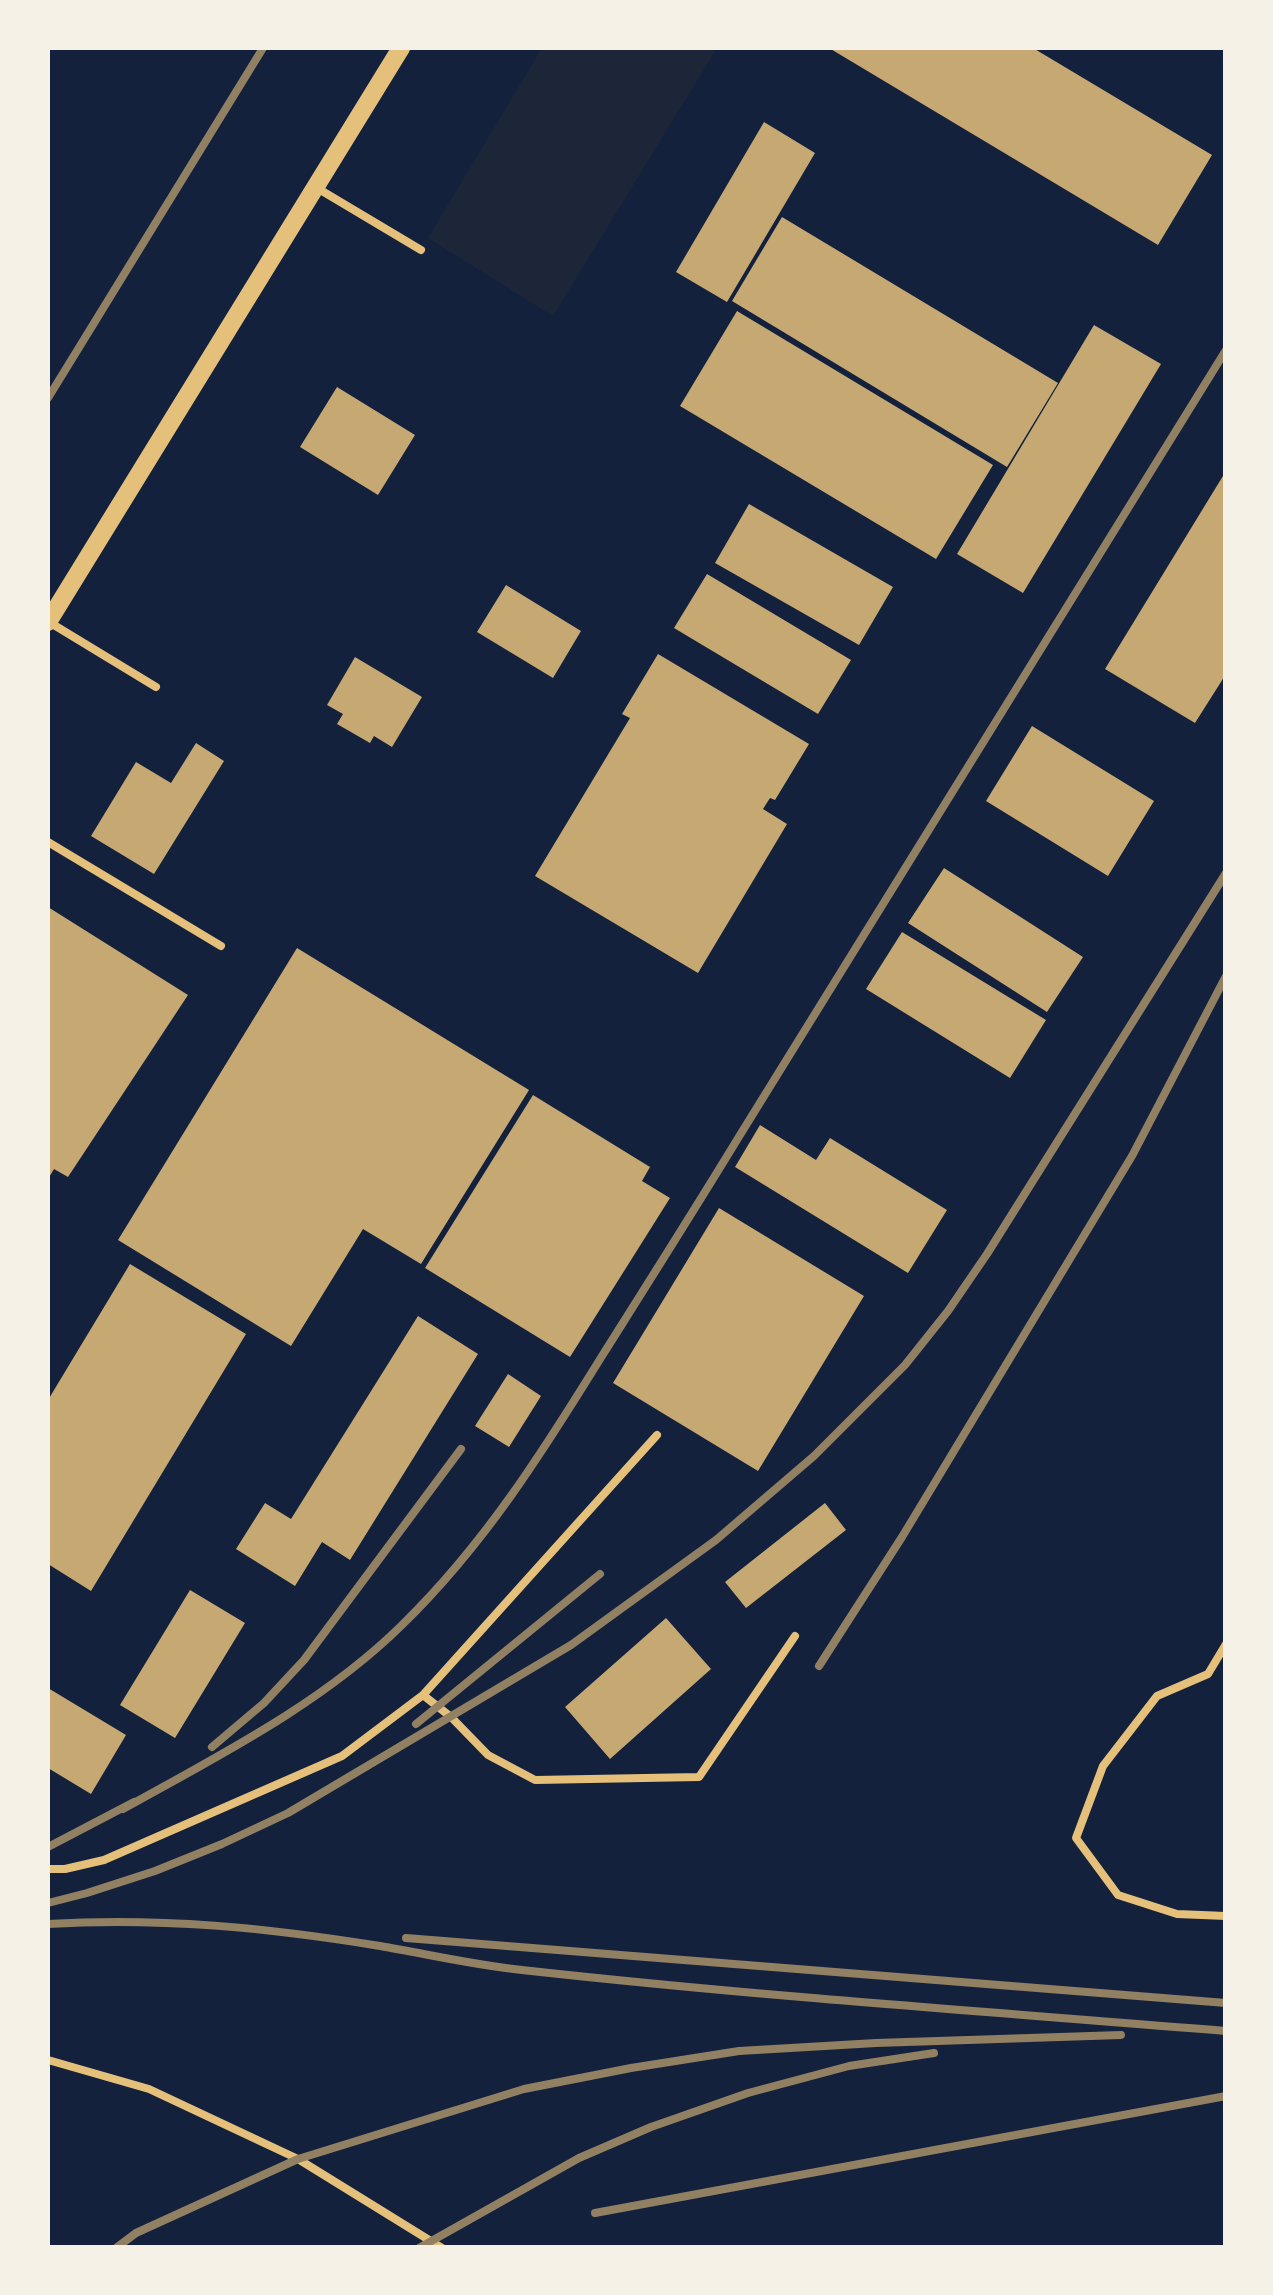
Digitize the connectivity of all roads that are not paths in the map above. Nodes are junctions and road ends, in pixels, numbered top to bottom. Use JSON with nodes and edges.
{"nodes":[{"id":1,"x":401,"y":48,"type":"edge"},
{"id":2,"x":315,"y":187,"type":"junction"},
{"id":3,"x":420,"y":250,"type":"dead end"},
{"id":4,"x":48,"y":622,"type":"edge"},
{"id":5,"x":156,"y":687,"type":"dead end"},
{"id":6,"x":48,"y":842,"type":"edge"},
{"id":7,"x":221,"y":946,"type":"dead end"},
{"id":8,"x":657,"y":1435,"type":"dead end"},
{"id":9,"x":794,"y":1636,"type":"dead end"},
{"id":10,"x":1226,"y":1644,"type":"edge"},
{"id":11,"x":422,"y":1695,"type":"junction"},
{"id":12,"x":48,"y":1870,"type":"edge"},
{"id":13,"x":1226,"y":1916,"type":"edge"},
{"id":14,"x":48,"y":2060,"type":"edge"},
{"id":15,"x":442,"y":2248,"type":"edge"}],
"edges":[{"from":1,"to":2,"type":"street"},
{"from":2,"to":3,"type":"lane"},
{"from":2,"to":4,"type":"street"},
{"from":4,"to":5,"type":"lane"},
{"from":6,"to":7,"type":"lane"},
{"from":8,"to":11,"type":"lane"},
{"from":9,"to":11,"type":"lane"},
{"from":10,"to":13,"type":"lane"},
{"from":11,"to":12,"type":"lane"},
{"from":14,"to":15,"type":"lane"}]}
